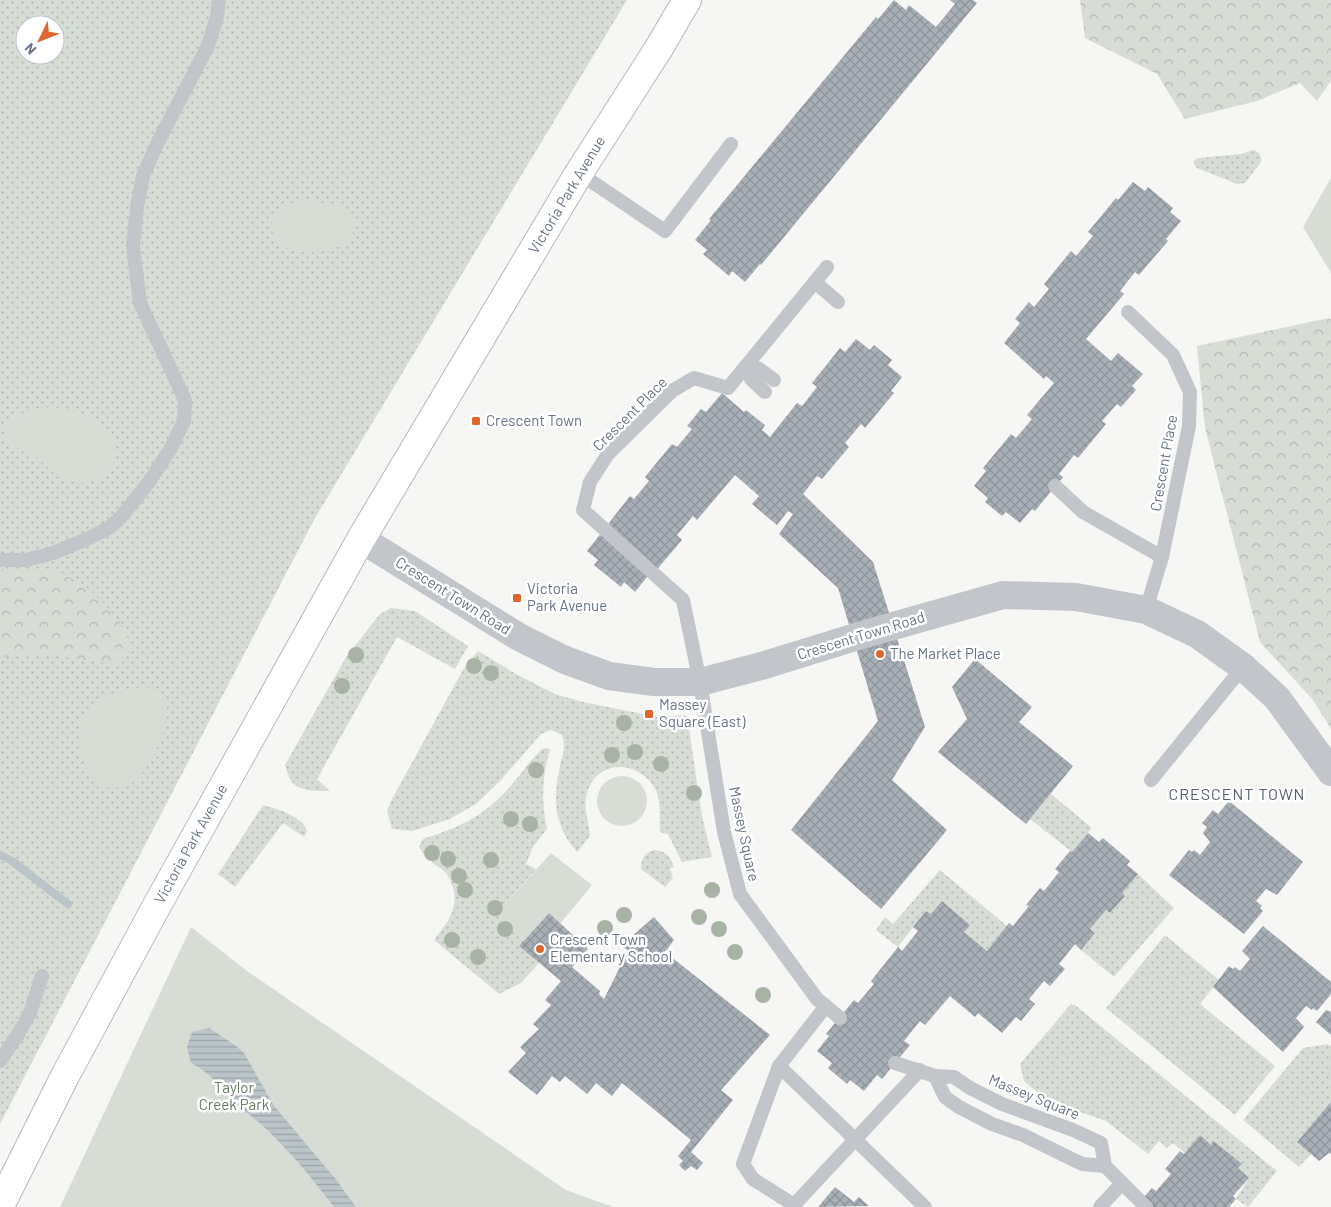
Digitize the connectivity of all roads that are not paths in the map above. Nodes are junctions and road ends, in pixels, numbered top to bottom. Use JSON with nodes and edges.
{"nodes":[{"id":1,"x":219,"y":0,"type":"edge"},
{"id":2,"x":687,"y":0,"type":"edge"},
{"id":3,"x":731,"y":144,"type":"dead end"},
{"id":4,"x":580,"y":173,"type":"junction"},
{"id":5,"x":827,"y":267,"type":"dead end"},
{"id":6,"x":815,"y":282,"type":"junction"},
{"id":7,"x":838,"y":302,"type":"dead end"},
{"id":8,"x":1128,"y":312,"type":"dead end"},
{"id":9,"x":749,"y":370,"type":"junction"},
{"id":10,"x":774,"y":380,"type":"dead end"},
{"id":11,"x":764,"y":392,"type":"dead end"},
{"id":12,"x":1056,"y":486,"type":"dead end"},
{"id":13,"x":361,"y":539,"type":"junction"},
{"id":14,"x":1162,"y":558,"type":"junction"},
{"id":15,"x":0,"y":560,"type":"edge"},
{"id":16,"x":1146,"y":610,"type":"junction"},
{"id":17,"x":1243,"y":667,"type":"junction"},
{"id":18,"x":700,"y":682,"type":"junction"},
{"id":19,"x":1331,"y":772,"type":"edge"},
{"id":20,"x":1151,"y":780,"type":"dead end"},
{"id":21,"x":42,"y":976,"type":"dead end"},
{"id":22,"x":826,"y":1006,"type":"junction"},
{"id":23,"x":840,"y":1018,"type":"dead end"},
{"id":24,"x":0,"y":1061,"type":"edge"},
{"id":25,"x":895,"y":1063,"type":"dead end"},
{"id":26,"x":779,"y":1066,"type":"junction"},
{"id":27,"x":920,"y":1070,"type":"junction"},
{"id":28,"x":935,"y":1076,"type":"junction"},
{"id":29,"x":855,"y":1140,"type":"junction"},
{"id":30,"x":1105,"y":1166,"type":"junction"},
{"id":31,"x":1122,"y":1183,"type":"junction"},
{"id":32,"x":0,"y":1206,"type":"edge"},
{"id":33,"x":793,"y":1206,"type":"edge"},
{"id":34,"x":925,"y":1207,"type":"edge"},
{"id":35,"x":1100,"y":1207,"type":"edge"},
{"id":36,"x":1146,"y":1207,"type":"edge"}],
"edges":[{"from":1,"to":15,"type":"lane"},
{"from":2,"to":4,"type":"main road","name":"Victoria Park Avenue"},
{"from":3,"to":4,"type":"lane"},
{"from":4,"to":13,"type":"main road","name":"Victoria Park Avenue"},
{"from":5,"to":6,"type":"lane","name":"Crescent Place"},
{"from":6,"to":7,"type":"lane"},
{"from":6,"to":9,"type":"lane","name":"Crescent Place"},
{"from":8,"to":14,"type":"lane","name":"Crescent Place"},
{"from":9,"to":10,"type":"lane"},
{"from":9,"to":11,"type":"lane"},
{"from":9,"to":18,"type":"lane","name":"Crescent Place"},
{"from":12,"to":14,"type":"lane"},
{"from":13,"to":18,"type":"street","name":"Crescent Town Road"},
{"from":13,"to":32,"type":"main road","name":"Victoria Park Avenue"},
{"from":14,"to":16,"type":"lane","name":"Crescent Place"},
{"from":16,"to":17,"type":"street","name":"Crescent Town Road"},
{"from":16,"to":18,"type":"street","name":"Crescent Town Road"},
{"from":17,"to":19,"type":"street","name":"Crescent Town Road"},
{"from":17,"to":20,"type":"lane"},
{"from":18,"to":22,"type":"lane","name":"Massey Square"},
{"from":21,"to":24,"type":"lane"},
{"from":22,"to":23,"type":"lane","name":"Massey Square"},
{"from":22,"to":26,"type":"lane"},
{"from":25,"to":27,"type":"lane","name":"Massey Square"},
{"from":26,"to":29,"type":"lane"},
{"from":26,"to":33,"type":"lane"},
{"from":27,"to":28,"type":"lane","name":"Massey Square"},
{"from":27,"to":29,"type":"lane"},
{"from":28,"to":30,"type":"lane"},
{"from":28,"to":30,"type":"lane","name":"Massey Square"},
{"from":29,"to":33,"type":"lane"},
{"from":29,"to":34,"type":"lane"},
{"from":30,"to":31,"type":"lane"},
{"from":31,"to":35,"type":"lane"},
{"from":31,"to":36,"type":"lane"}]}
